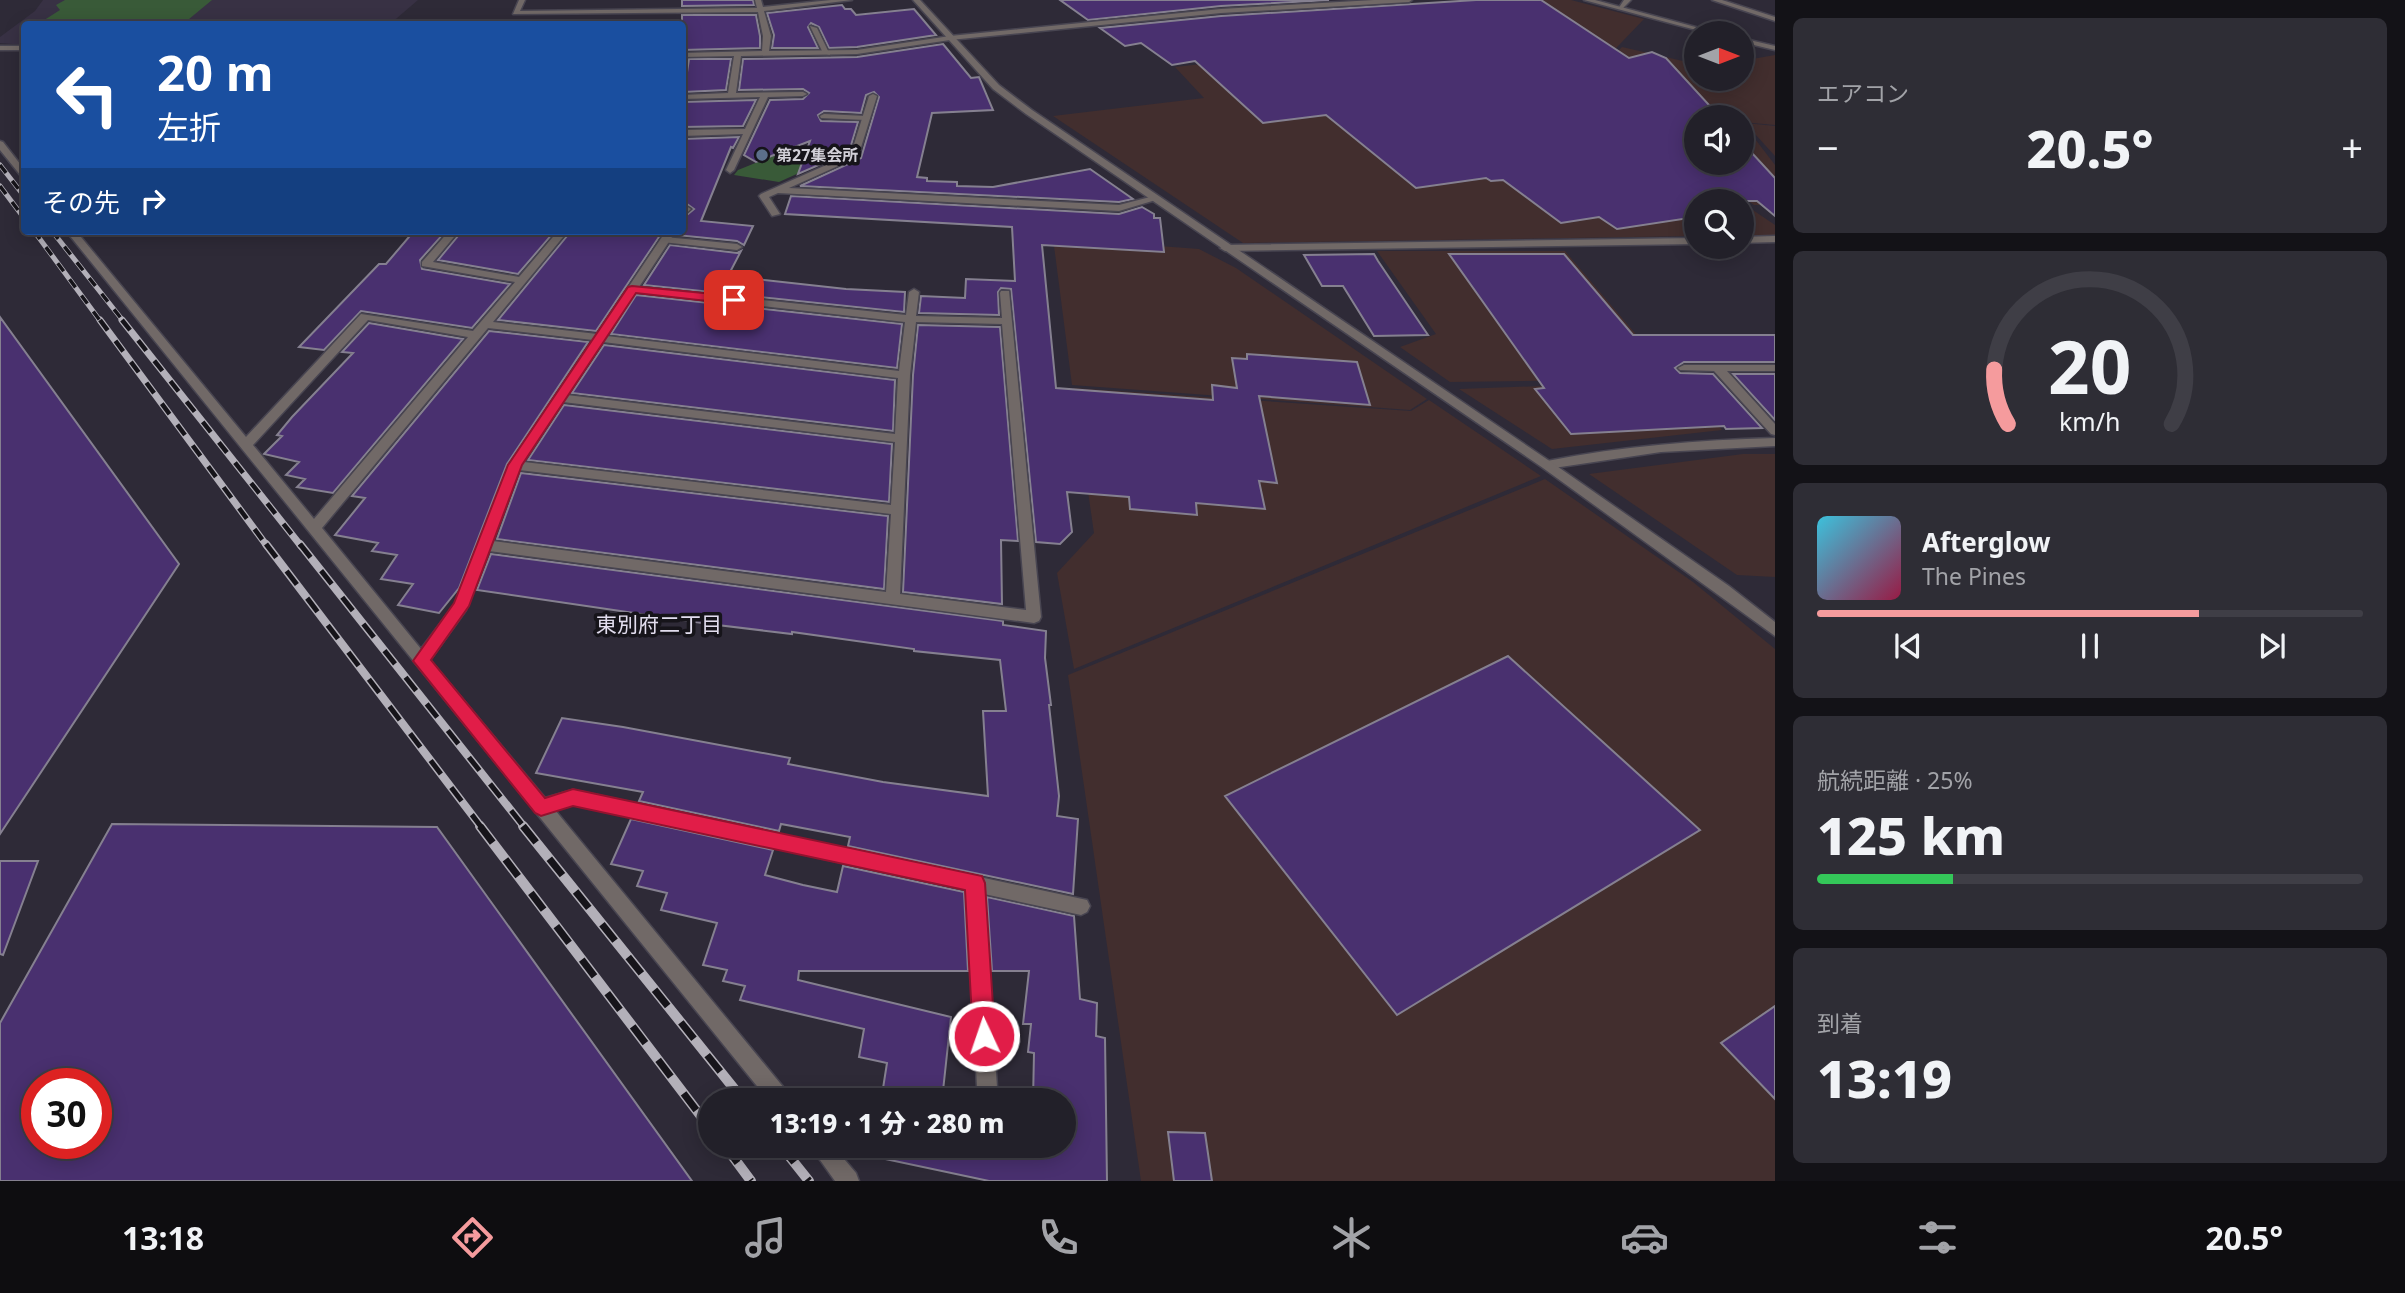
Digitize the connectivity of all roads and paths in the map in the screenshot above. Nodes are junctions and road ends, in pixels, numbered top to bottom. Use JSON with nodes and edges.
{"nodes":[{"id":1,"x":522,"y":0,"type":"edge"},
{"id":2,"x":758,"y":0,"type":"edge"},
{"id":3,"x":849,"y":0,"type":"edge"},
{"id":4,"x":916,"y":0,"type":"edge"},
{"id":5,"x":1409,"y":0,"type":"edge"},
{"id":6,"x":1587,"y":0,"type":"edge"},
{"id":7,"x":1628,"y":0,"type":"edge"},
{"id":8,"x":1715,"y":0,"type":"edge"},
{"id":9,"x":1620,"y":8,"type":"junction"},
{"id":10,"x":759,"y":10,"type":"junction"},
{"id":11,"x":1775,"y":19,"type":"edge"},
{"id":12,"x":1684,"y":25,"type":"edge"},
{"id":13,"x":813,"y":28,"type":"dead end"},
{"id":14,"x":950,"y":38,"type":"junction"},
{"id":15,"x":1754,"y":43,"type":"edge"},
{"id":16,"x":0,"y":48,"type":"edge"},
{"id":17,"x":21,"y":48,"type":"edge"},
{"id":18,"x":1775,"y":48,"type":"edge"},
{"id":19,"x":827,"y":52,"type":"junction"},
{"id":20,"x":738,"y":54,"type":"junction"},
{"id":21,"x":765,"y":54,"type":"junction"},
{"id":22,"x":686,"y":55,"type":"edge"},
{"id":23,"x":803,"y":94,"type":"dead end"},
{"id":24,"x":765,"y":95,"type":"junction"},
{"id":25,"x":732,"y":96,"type":"junction"},
{"id":26,"x":873,"y":96,"type":"dead end"},
{"id":27,"x":686,"y":97,"type":"edge"},
{"id":28,"x":824,"y":116,"type":"dead end"},
{"id":29,"x":866,"y":118,"type":"junction"},
{"id":30,"x":750,"y":131,"type":"junction"},
{"id":31,"x":686,"y":133,"type":"edge"},
{"id":32,"x":0,"y":144,"type":"edge"},
{"id":33,"x":21,"y":170,"type":"edge"},
{"id":34,"x":730,"y":170,"type":"dead end"},
{"id":35,"x":776,"y":190,"type":"junction"},
{"id":36,"x":1154,"y":199,"type":"junction"},
{"id":37,"x":775,"y":214,"type":"dead end"},
{"id":38,"x":74,"y":235,"type":"edge"},
{"id":39,"x":451,"y":235,"type":"edge"},
{"id":40,"x":560,"y":235,"type":"edge"},
{"id":41,"x":668,"y":235,"type":"edge"},
{"id":42,"x":1754,"y":240,"type":"edge"},
{"id":43,"x":1775,"y":240,"type":"edge"},
{"id":44,"x":1684,"y":241,"type":"edge"},
{"id":45,"x":737,"y":247,"type":"dead end"},
{"id":46,"x":1225,"y":248,"type":"junction"},
{"id":47,"x":522,"y":280,"type":"junction"},
{"id":48,"x":632,"y":289,"type":"junction"},
{"id":49,"x":914,"y":292,"type":"dead end"},
{"id":50,"x":1005,"y":293,"type":"dead end"},
{"id":51,"x":911,"y":319,"type":"junction"},
{"id":52,"x":1008,"y":321,"type":"junction"},
{"id":53,"x":485,"y":324,"type":"junction"},
{"id":54,"x":475,"y":335,"type":"junction"},
{"id":55,"x":598,"y":340,"type":"junction"},
{"id":56,"x":1684,"y":368,"type":"dead end"},
{"id":57,"x":1717,"y":368,"type":"junction"},
{"id":58,"x":1775,"y":368,"type":"edge"},
{"id":59,"x":904,"y":374,"type":"junction"},
{"id":60,"x":560,"y":398,"type":"junction"},
{"id":61,"x":1775,"y":431,"type":"edge"},
{"id":62,"x":902,"y":439,"type":"junction"},
{"id":63,"x":1775,"y":442,"type":"edge"},
{"id":64,"x":246,"y":445,"type":"junction"},
{"id":65,"x":515,"y":465,"type":"junction"},
{"id":66,"x":1547,"y":465,"type":"junction"},
{"id":67,"x":898,"y":510,"type":"junction"},
{"id":68,"x":314,"y":528,"type":"junction"},
{"id":69,"x":484,"y":545,"type":"junction"},
{"id":70,"x":894,"y":599,"type":"junction"},
{"id":71,"x":1775,"y":630,"type":"edge"},
{"id":72,"x":421,"y":661,"type":"junction"},
{"id":73,"x":541,"y":807,"type":"junction"},
{"id":74,"x":975,"y":883,"type":"junction"},
{"id":75,"x":1081,"y":905,"type":"dead end"},
{"id":76,"x":987,"y":1087,"type":"dead end"},
{"id":77,"x":771,"y":1088,"type":"edge"},
{"id":78,"x":830,"y":1158,"type":"edge"},
{"id":79,"x":848,"y":1181,"type":"edge"}],
"edges":[{"from":1,"to":10,"type":"street"},
{"from":2,"to":10,"type":"street"},
{"from":3,"to":10,"type":"street"},
{"from":4,"to":14,"type":"street"},
{"from":5,"to":14,"type":"street"},
{"from":6,"to":9,"type":"street"},
{"from":7,"to":9,"type":"street"},
{"from":8,"to":11,"type":"street"},
{"from":9,"to":12,"type":"street"},
{"from":10,"to":21,"type":"street"},
{"from":13,"to":19,"type":"street"},
{"from":14,"to":19,"type":"street"},
{"from":14,"to":36,"type":"street"},
{"from":15,"to":18,"type":"street"},
{"from":16,"to":17,"type":"street"},
{"from":19,"to":21,"type":"street"},
{"from":20,"to":21,"type":"street"},
{"from":20,"to":22,"type":"street"},
{"from":20,"to":25,"type":"street"},
{"from":23,"to":24,"type":"street"},
{"from":24,"to":25,"type":"street"},
{"from":24,"to":30,"type":"street"},
{"from":25,"to":27,"type":"street"},
{"from":26,"to":29,"type":"street"},
{"from":28,"to":29,"type":"street"},
{"from":29,"to":35,"type":"street"},
{"from":30,"to":31,"type":"street"},
{"from":30,"to":34,"type":"street"},
{"from":32,"to":33,"type":"street"},
{"from":35,"to":36,"type":"street"},
{"from":35,"to":37,"type":"street"},
{"from":36,"to":46,"type":"street"},
{"from":38,"to":64,"type":"street"},
{"from":39,"to":47,"type":"street"},
{"from":40,"to":47,"type":"street"},
{"from":41,"to":45,"type":"street"},
{"from":41,"to":48,"type":"street"},
{"from":42,"to":43,"type":"street"},
{"from":44,"to":46,"type":"street"},
{"from":46,"to":66,"type":"street"},
{"from":47,"to":53,"type":"street"},
{"from":48,"to":51,"type":"street"},
{"from":48,"to":55,"type":"street"},
{"from":49,"to":51,"type":"street"},
{"from":50,"to":52,"type":"street"},
{"from":51,"to":52,"type":"street"},
{"from":51,"to":59,"type":"street"},
{"from":52,"to":70,"type":"street"},
{"from":53,"to":54,"type":"street"},
{"from":53,"to":55,"type":"street"},
{"from":54,"to":64,"type":"street"},
{"from":54,"to":68,"type":"street"},
{"from":55,"to":59,"type":"street"},
{"from":55,"to":60,"type":"street"},
{"from":56,"to":57,"type":"street"},
{"from":57,"to":58,"type":"street"},
{"from":57,"to":61,"type":"street"},
{"from":59,"to":62,"type":"street"},
{"from":60,"to":62,"type":"street"},
{"from":60,"to":65,"type":"street"},
{"from":62,"to":67,"type":"street"},
{"from":63,"to":66,"type":"street"},
{"from":64,"to":68,"type":"street"},
{"from":65,"to":67,"type":"street"},
{"from":65,"to":69,"type":"street"},
{"from":66,"to":71,"type":"street"},
{"from":67,"to":70,"type":"street"},
{"from":68,"to":72,"type":"street"},
{"from":69,"to":70,"type":"street"},
{"from":69,"to":72,"type":"street"},
{"from":72,"to":73,"type":"street"},
{"from":73,"to":74,"type":"street"},
{"from":73,"to":77,"type":"street"},
{"from":74,"to":75,"type":"street"},
{"from":74,"to":76,"type":"street"},
{"from":78,"to":79,"type":"street"}]}
